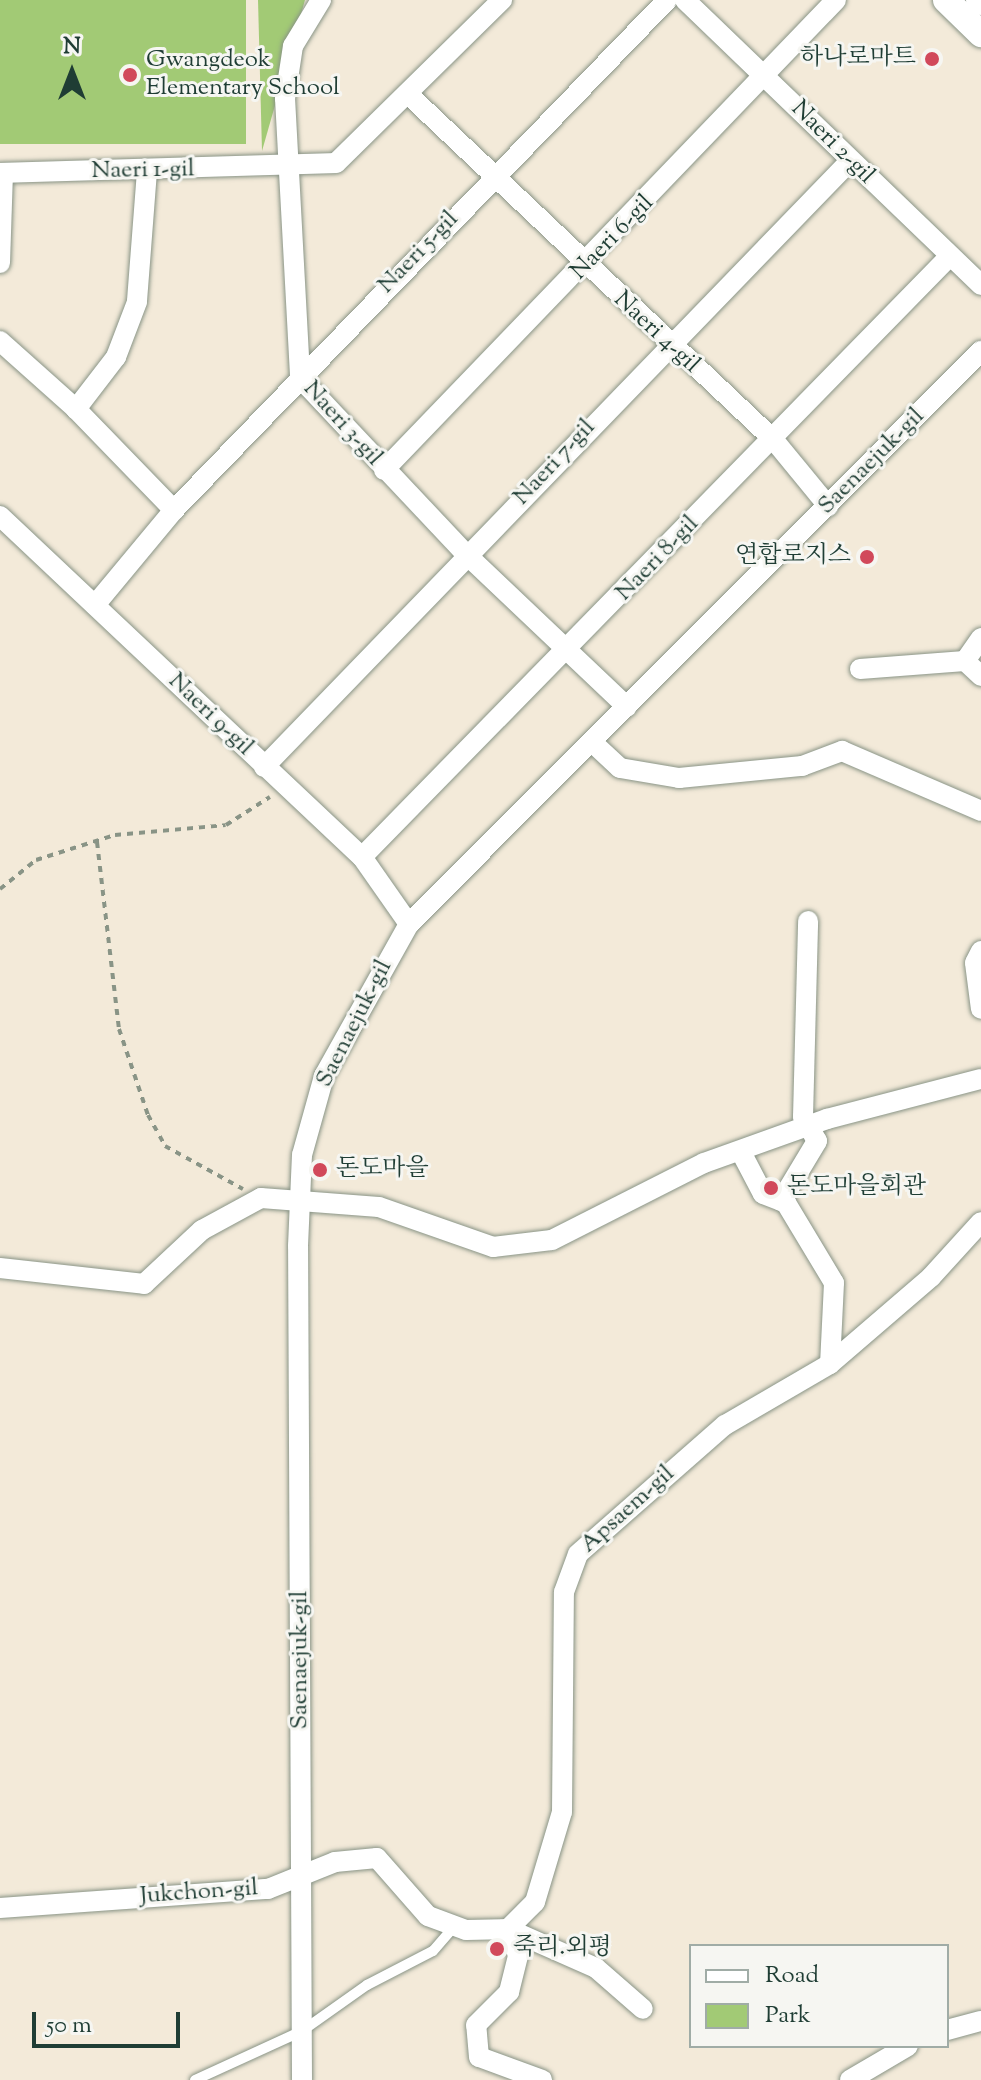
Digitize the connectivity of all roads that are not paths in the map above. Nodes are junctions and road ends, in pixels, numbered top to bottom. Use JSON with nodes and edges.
{"nodes":[{"id":1,"x":321,"y":0,"type":"edge"},
{"id":2,"x":502,"y":0,"type":"edge"},
{"id":3,"x":667,"y":0,"type":"edge"},
{"id":4,"x":685,"y":0,"type":"edge"},
{"id":5,"x":836,"y":0,"type":"edge"},
{"id":6,"x":946,"y":0,"type":"edge"},
{"id":7,"x":981,"y":34,"type":"edge"},
{"id":8,"x":765,"y":77,"type":"junction"},
{"id":9,"x":410,"y":96,"type":"junction"},
{"id":10,"x":849,"y":162,"type":"junction"},
{"id":11,"x":286,"y":168,"type":"junction"},
{"id":12,"x":147,"y":171,"type":"junction"},
{"id":13,"x":2,"y":173,"type":"edge"},
{"id":14,"x":494,"y":175,"type":"junction"},
{"id":15,"x":950,"y":256,"type":"junction"},
{"id":16,"x":0,"y":263,"type":"edge"},
{"id":17,"x":586,"y":267,"type":"junction"},
{"id":18,"x":981,"y":285,"type":"edge"},
{"id":19,"x":0,"y":341,"type":"edge"},
{"id":20,"x":668,"y":345,"type":"junction"},
{"id":21,"x":981,"y":351,"type":"edge"},
{"id":22,"x":300,"y":378,"type":"junction"},
{"id":23,"x":76,"y":409,"type":"junction"},
{"id":24,"x":773,"y":439,"type":"junction"},
{"id":25,"x":384,"y":470,"type":"junction"},
{"id":26,"x":828,"y":506,"type":"junction"},
{"id":27,"x":174,"y":510,"type":"junction"},
{"id":28,"x":0,"y":516,"type":"edge"},
{"id":29,"x":468,"y":556,"type":"junction"},
{"id":30,"x":95,"y":605,"type":"junction"},
{"id":31,"x":981,"y":638,"type":"edge"},
{"id":32,"x":567,"y":652,"type":"junction"},
{"id":33,"x":965,"y":661,"type":"junction"},
{"id":34,"x":860,"y":669,"type":"dead end"},
{"id":35,"x":981,"y":676,"type":"edge"},
{"id":36,"x":627,"y":707,"type":"junction"},
{"id":37,"x":592,"y":742,"type":"junction"},
{"id":38,"x":264,"y":767,"type":"junction"},
{"id":39,"x":981,"y":811,"type":"edge"},
{"id":40,"x":362,"y":857,"type":"junction"},
{"id":41,"x":808,"y":921,"type":"dead end"},
{"id":42,"x":409,"y":924,"type":"junction"},
{"id":43,"x":981,"y":951,"type":"edge"},
{"id":44,"x":981,"y":1009,"type":"edge"},
{"id":45,"x":981,"y":1079,"type":"edge"},
{"id":46,"x":812,"y":1125,"type":"junction"},
{"id":47,"x":741,"y":1152,"type":"junction"},
{"id":48,"x":300,"y":1197,"type":"junction"},
{"id":49,"x":781,"y":1201,"type":"junction"},
{"id":50,"x":978,"y":1229,"type":"edge"},
{"id":51,"x":0,"y":1268,"type":"edge"},
{"id":52,"x":830,"y":1364,"type":"junction"},
{"id":53,"x":302,"y":1878,"type":"junction"},
{"id":54,"x":0,"y":1908,"type":"edge"},
{"id":55,"x":455,"y":1926,"type":"junction"},
{"id":56,"x":508,"y":1929,"type":"junction"},
{"id":57,"x":643,"y":2009,"type":"dead end"},
{"id":58,"x":981,"y":2021,"type":"edge"},
{"id":59,"x":949,"y":2029,"type":"edge"},
{"id":60,"x":302,"y":2031,"type":"junction"},
{"id":61,"x":905,"y":2048,"type":"edge"},
{"id":62,"x":195,"y":2080,"type":"edge"},
{"id":63,"x":302,"y":2080,"type":"edge"},
{"id":64,"x":542,"y":2080,"type":"edge"},
{"id":65,"x":850,"y":2080,"type":"edge"}],
"edges":[{"from":1,"to":11,"type":"street","name":"Naeri 3-gil"},
{"from":2,"to":9,"type":"street"},
{"from":3,"to":14,"type":"street","name":"Naeri 5-gil"},
{"from":4,"to":8,"type":"street","name":"Naeri 2-gil"},
{"from":5,"to":8,"type":"street","name":"Naeri 6-gil"},
{"from":6,"to":7,"type":"street"},
{"from":8,"to":10,"type":"street","name":"Naeri 2-gil"},
{"from":8,"to":17,"type":"street","name":"Naeri 6-gil"},
{"from":9,"to":11,"type":"street"},
{"from":9,"to":14,"type":"street","name":"Naeri 4-gil"},
{"from":10,"to":15,"type":"street","name":"Naeri 2-gil"},
{"from":10,"to":20,"type":"street","name":"Naeri 7-gil"},
{"from":11,"to":12,"type":"street","name":"Naeri 1-gil"},
{"from":11,"to":22,"type":"street","name":"Naeri 3-gil"},
{"from":12,"to":13,"type":"street","name":"Naeri 1-gil"},
{"from":12,"to":23,"type":"street"},
{"from":13,"to":16,"type":"street"},
{"from":14,"to":17,"type":"street","name":"Naeri 4-gil"},
{"from":14,"to":22,"type":"street","name":"Naeri 5-gil"},
{"from":15,"to":18,"type":"street","name":"Naeri 2-gil"},
{"from":15,"to":24,"type":"street","name":"Naeri 8-gil"},
{"from":17,"to":20,"type":"street","name":"Naeri 4-gil"},
{"from":17,"to":25,"type":"street","name":"Naeri 6-gil"},
{"from":19,"to":23,"type":"street"},
{"from":20,"to":24,"type":"street","name":"Naeri 4-gil"},
{"from":20,"to":29,"type":"street","name":"Naeri 7-gil"},
{"from":21,"to":26,"type":"street","name":"Saenaejuk-gil"},
{"from":22,"to":25,"type":"street","name":"Naeri 3-gil"},
{"from":22,"to":27,"type":"street","name":"Naeri 5-gil"},
{"from":23,"to":27,"type":"street"},
{"from":24,"to":26,"type":"street","name":"Naeri 4-gil"},
{"from":24,"to":32,"type":"street","name":"Naeri 8-gil"},
{"from":25,"to":29,"type":"street","name":"Naeri 3-gil"},
{"from":26,"to":36,"type":"street","name":"Saenaejuk-gil"},
{"from":27,"to":30,"type":"street","name":"Naeri 5-gil"},
{"from":28,"to":30,"type":"street","name":"Naeri 9-gil"},
{"from":29,"to":32,"type":"street","name":"Naeri 3-gil"},
{"from":29,"to":38,"type":"street","name":"Naeri 7-gil"},
{"from":30,"to":38,"type":"street","name":"Naeri 9-gil"},
{"from":31,"to":33,"type":"street"},
{"from":32,"to":36,"type":"street","name":"Naeri 3-gil"},
{"from":32,"to":40,"type":"street","name":"Naeri 8-gil"},
{"from":33,"to":34,"type":"street"},
{"from":33,"to":35,"type":"street"},
{"from":36,"to":37,"type":"street","name":"Saenaejuk-gil"},
{"from":37,"to":39,"type":"street"},
{"from":37,"to":42,"type":"street","name":"Saenaejuk-gil"},
{"from":38,"to":40,"type":"street","name":"Naeri 9-gil"},
{"from":40,"to":42,"type":"street","name":"Naeri 9-gil"},
{"from":41,"to":46,"type":"street"},
{"from":42,"to":48,"type":"street","name":"Saenaejuk-gil"},
{"from":43,"to":44,"type":"street"},
{"from":45,"to":46,"type":"street"},
{"from":46,"to":47,"type":"street"},
{"from":46,"to":49,"type":"street"},
{"from":47,"to":48,"type":"street"},
{"from":47,"to":49,"type":"street"},
{"from":48,"to":51,"type":"street"},
{"from":48,"to":53,"type":"street","name":"Saenaejuk-gil"},
{"from":49,"to":52,"type":"street"},
{"from":50,"to":52,"type":"street","name":"Apsaem-gil"},
{"from":52,"to":56,"type":"street","name":"Apsaem-gil"},
{"from":53,"to":54,"type":"street","name":"Jukchon-gil"},
{"from":53,"to":55,"type":"street","name":"Jukchon-gil"},
{"from":53,"to":60,"type":"street","name":"Saenaejuk-gil"},
{"from":55,"to":56,"type":"street","name":"Jukchon-gil"},
{"from":55,"to":60,"type":"lane"},
{"from":56,"to":57,"type":"street","name":"Jukchon-gil"},
{"from":56,"to":64,"type":"street"},
{"from":58,"to":59,"type":"street"},
{"from":60,"to":62,"type":"lane"},
{"from":60,"to":63,"type":"street","name":"Saenaejuk-gil"},
{"from":61,"to":65,"type":"street"}]}
